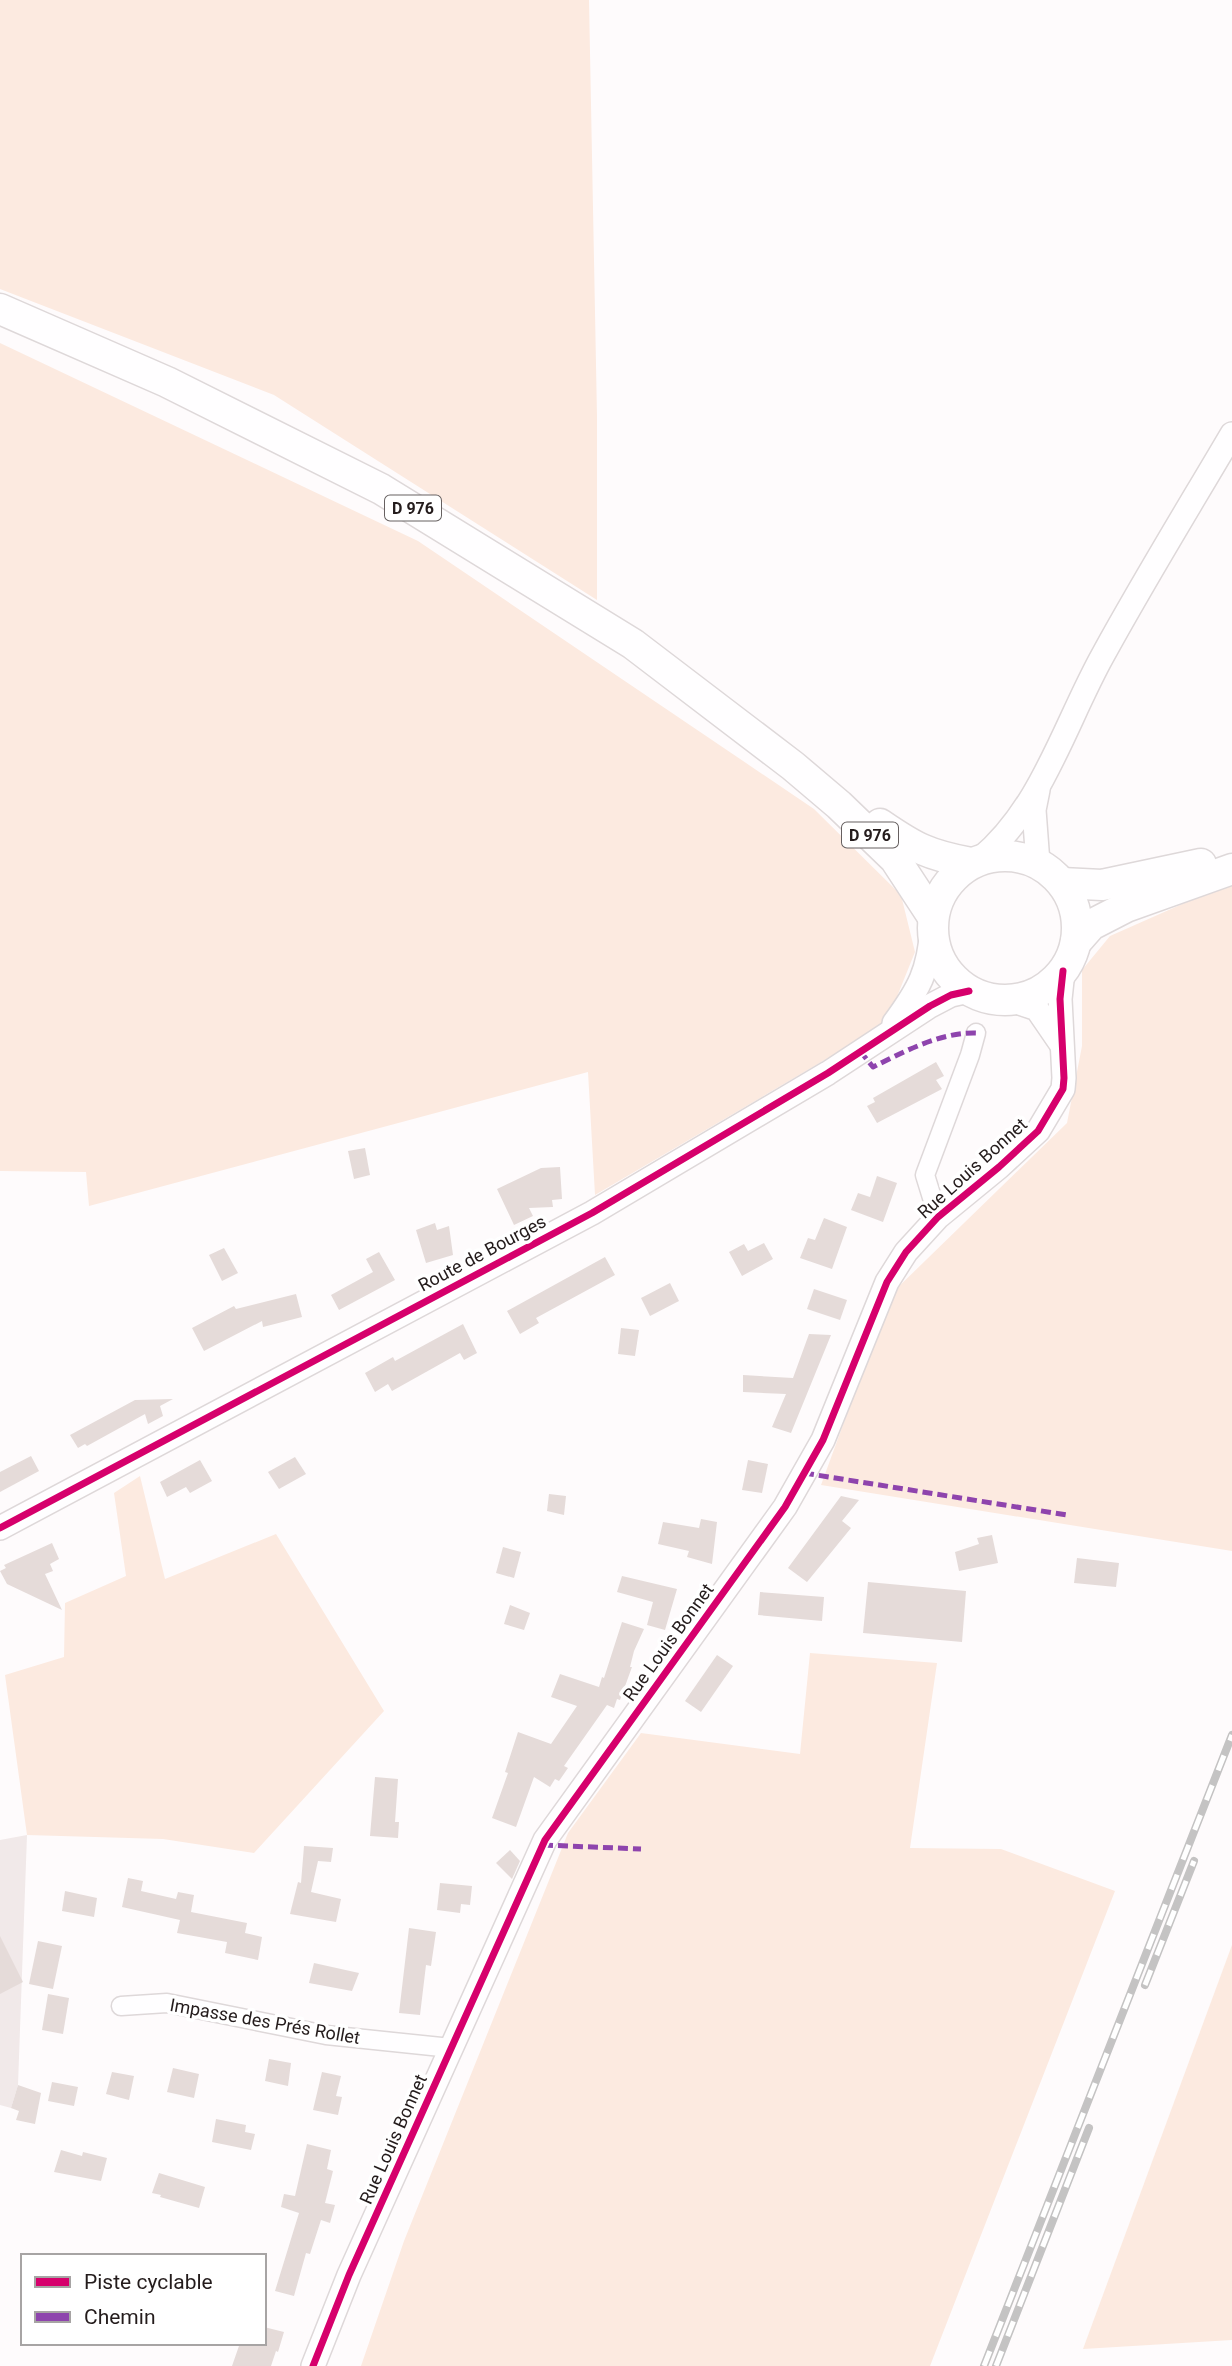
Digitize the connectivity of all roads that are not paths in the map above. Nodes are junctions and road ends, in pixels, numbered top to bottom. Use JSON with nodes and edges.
{"nodes":[{"id":1,"x":0,"y":309,"type":"edge"},
{"id":2,"x":1232,"y":434,"type":"edge"},
{"id":3,"x":793,"y":766,"type":"junction"},
{"id":4,"x":1041,"y":780,"type":"junction"},
{"id":5,"x":1232,"y":856,"type":"edge"},
{"id":6,"x":976,"y":861,"type":"junction"},
{"id":7,"x":1038,"y":863,"type":"junction"},
{"id":8,"x":1232,"y":869,"type":"edge"},
{"id":9,"x":1062,"y":883,"type":"junction"},
{"id":10,"x":932,"y":922,"type":"junction"},
{"id":11,"x":1076,"y":942,"type":"junction"},
{"id":12,"x":1063,"y":971,"type":"junction"},
{"id":13,"x":969,"y":991,"type":"junction"},
{"id":14,"x":1011,"y":1000,"type":"junction"},
{"id":15,"x":888,"y":1032,"type":"junction"},
{"id":16,"x":976,"y":1033,"type":"dead end"},
{"id":17,"x":1061,"y":1044,"type":"junction"},
{"id":18,"x":938,"y":1217,"type":"junction"},
{"id":19,"x":0,"y":1528,"type":"edge"},
{"id":20,"x":121,"y":2006,"type":"dead end"},
{"id":21,"x":451,"y":2048,"type":"junction"},
{"id":22,"x":313,"y":2366,"type":"edge"}],
"edges":[{"from":1,"to":3,"type":"main road","number":"D 976"},
{"from":2,"to":4,"type":"street"},
{"from":3,"to":6,"type":"main road","number":"D 976"},
{"from":3,"to":10,"type":"main road","number":"D 976"},
{"from":4,"to":6,"type":"street"},
{"from":4,"to":7,"type":"street"},
{"from":5,"to":9,"type":"main road"},
{"from":6,"to":7,"type":"main road"},
{"from":6,"to":10,"type":"main road"},
{"from":7,"to":9,"type":"main road"},
{"from":8,"to":11,"type":"main road"},
{"from":9,"to":11,"type":"main road"},
{"from":10,"to":13,"type":"main road"},
{"from":10,"to":15,"type":"street","name":"Route de Bourges"},
{"from":11,"to":12,"type":"main road"},
{"from":12,"to":14,"type":"main road"},
{"from":12,"to":17,"type":"street","name":"Rue Louis Bonnet"},
{"from":13,"to":14,"type":"main road"},
{"from":13,"to":15,"type":"street","name":"Route de Bourges"},
{"from":14,"to":17,"type":"street"},
{"from":15,"to":19,"type":"street","name":"Route de Bourges"},
{"from":16,"to":18,"type":"street"},
{"from":17,"to":18,"type":"street","name":"Rue Louis Bonnet"},
{"from":18,"to":21,"type":"street","name":"Rue Louis Bonnet"},
{"from":20,"to":21,"type":"street","name":"Impasse des Prés Rollet"},
{"from":21,"to":22,"type":"street","name":"Rue Louis Bonnet"}]}
